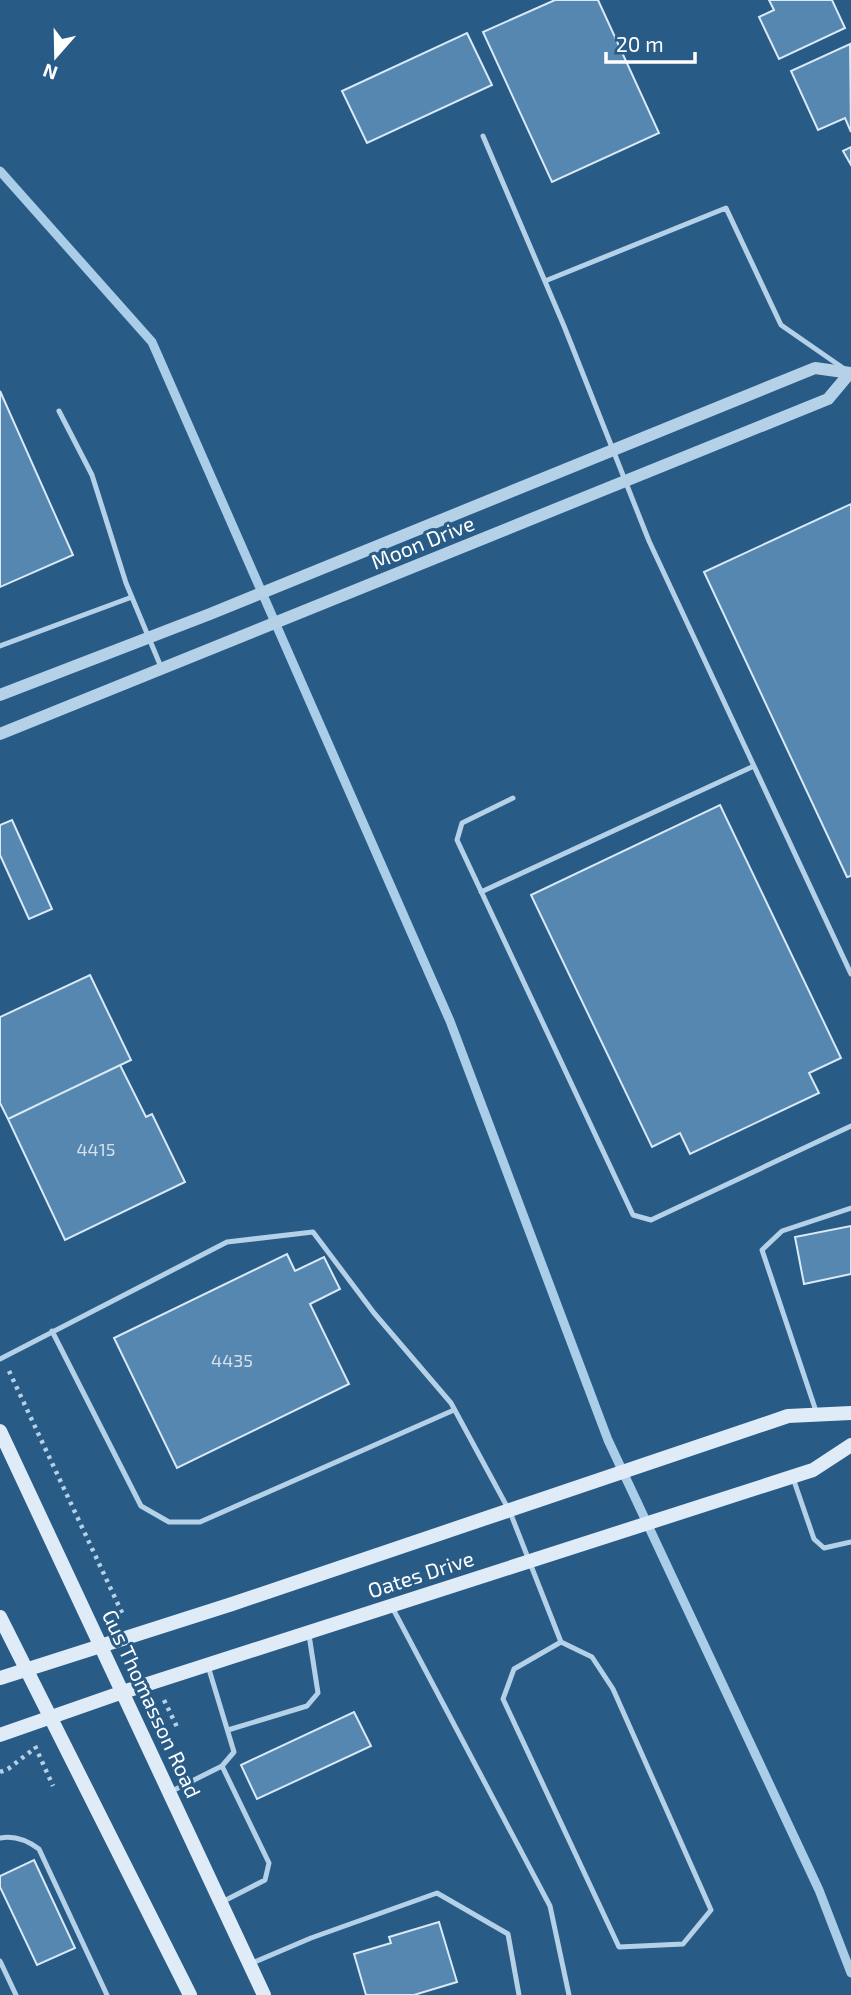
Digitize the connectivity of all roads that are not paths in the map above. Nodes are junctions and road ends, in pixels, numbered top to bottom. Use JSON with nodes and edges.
{"nodes":[{"id":1,"x":483,"y":136,"type":"dead end"},
{"id":2,"x":545,"y":281,"type":"junction"},
{"id":3,"x":851,"y":373,"type":"edge"},
{"id":4,"x":59,"y":411,"type":"dead end"},
{"id":5,"x":614,"y":450,"type":"junction"},
{"id":6,"x":626,"y":481,"type":"junction"},
{"id":7,"x":132,"y":597,"type":"junction"},
{"id":8,"x":148,"y":637,"type":"junction"},
{"id":9,"x":0,"y":646,"type":"edge"},
{"id":10,"x":162,"y":670,"type":"junction"},
{"id":11,"x":0,"y":695,"type":"edge"},
{"id":12,"x":0,"y":734,"type":"edge"},
{"id":13,"x":754,"y":766,"type":"junction"},
{"id":14,"x":513,"y":798,"type":"dead end"},
{"id":15,"x":481,"y":892,"type":"junction"},
{"id":16,"x":851,"y":974,"type":"edge"},
{"id":17,"x":851,"y":1126,"type":"edge"},
{"id":18,"x":851,"y":1208,"type":"edge"},
{"id":19,"x":52,"y":1331,"type":"junction"},
{"id":20,"x":2,"y":1358,"type":"edge"},
{"id":21,"x":454,"y":1410,"type":"junction"},
{"id":22,"x":851,"y":1413,"type":"edge"},
{"id":23,"x":818,"y":1415,"type":"junction"},
{"id":24,"x":0,"y":1431,"type":"edge"},
{"id":25,"x":851,"y":1445,"type":"edge"},
{"id":26,"x":792,"y":1476,"type":"junction"},
{"id":27,"x":510,"y":1511,"type":"junction"},
{"id":28,"x":851,"y":1542,"type":"edge"},
{"id":29,"x":529,"y":1561,"type":"junction"},
{"id":30,"x":392,"y":1607,"type":"junction"},
{"id":31,"x":0,"y":1617,"type":"edge"},
{"id":32,"x":308,"y":1633,"type":"junction"},
{"id":33,"x":561,"y":1642,"type":"junction"},
{"id":34,"x":100,"y":1646,"type":"junction"},
{"id":35,"x":208,"y":1665,"type":"junction"},
{"id":36,"x":25,"y":1668,"type":"junction"},
{"id":37,"x":0,"y":1678,"type":"edge"},
{"id":38,"x":122,"y":1692,"type":"junction"},
{"id":39,"x":50,"y":1719,"type":"junction"},
{"id":40,"x":228,"y":1730,"type":"junction"},
{"id":41,"x":0,"y":1735,"type":"edge"},
{"id":42,"x":222,"y":1766,"type":"junction"},
{"id":43,"x":170,"y":1792,"type":"junction"},
{"id":44,"x":0,"y":1838,"type":"edge"},
{"id":45,"x":222,"y":1902,"type":"junction"},
{"id":46,"x":0,"y":1961,"type":"edge"},
{"id":47,"x":250,"y":1964,"type":"junction"},
{"id":48,"x":16,"y":1995,"type":"edge"},
{"id":49,"x":107,"y":1995,"type":"edge"},
{"id":50,"x":190,"y":1995,"type":"edge"},
{"id":51,"x":264,"y":1995,"type":"edge"},
{"id":52,"x":519,"y":1995,"type":"edge"},
{"id":53,"x":569,"y":1995,"type":"edge"}],
"edges":[{"from":1,"to":2,"type":"lane"},
{"from":2,"to":3,"type":"lane"},
{"from":2,"to":5,"type":"lane"},
{"from":3,"to":5,"type":"street","name":"Moon Drive"},
{"from":3,"to":6,"type":"street","name":"Moon Drive"},
{"from":4,"to":7,"type":"lane"},
{"from":5,"to":6,"type":"lane"},
{"from":5,"to":8,"type":"street","name":"Moon Drive"},
{"from":6,"to":10,"type":"street","name":"Moon Drive"},
{"from":6,"to":13,"type":"lane"},
{"from":7,"to":8,"type":"lane"},
{"from":7,"to":9,"type":"lane"},
{"from":8,"to":10,"type":"lane"},
{"from":8,"to":11,"type":"street","name":"Moon Drive"},
{"from":10,"to":12,"type":"street","name":"Moon Drive"},
{"from":13,"to":15,"type":"lane"},
{"from":13,"to":16,"type":"lane"},
{"from":14,"to":15,"type":"lane"},
{"from":15,"to":17,"type":"lane"},
{"from":18,"to":23,"type":"lane"},
{"from":19,"to":20,"type":"lane"},
{"from":19,"to":21,"type":"lane"},
{"from":19,"to":21,"type":"lane"},
{"from":21,"to":27,"type":"lane"},
{"from":22,"to":23,"type":"main road","name":"Oates Drive"},
{"from":23,"to":27,"type":"main road","name":"Oates Drive"},
{"from":24,"to":34,"type":"main road","name":"Gus Thomasson Road"},
{"from":25,"to":26,"type":"main road","name":"Oates Drive"},
{"from":26,"to":28,"type":"lane"},
{"from":26,"to":29,"type":"main road","name":"Oates Drive"},
{"from":27,"to":29,"type":"lane"},
{"from":27,"to":34,"type":"main road","name":"Oates Drive"},
{"from":29,"to":30,"type":"main road","name":"Oates Drive"},
{"from":29,"to":33,"type":"lane"},
{"from":30,"to":32,"type":"main road","name":"Oates Drive"},
{"from":30,"to":53,"type":"lane"},
{"from":31,"to":36,"type":"main road"},
{"from":32,"to":35,"type":"main road","name":"Oates Drive"},
{"from":32,"to":40,"type":"lane"},
{"from":33,"to":33,"type":"lane"},
{"from":34,"to":36,"type":"main road","name":"Oates Drive"},
{"from":34,"to":38,"type":"main road","name":"Gus Thomasson Road"},
{"from":35,"to":38,"type":"main road","name":"Oates Drive"},
{"from":35,"to":40,"type":"lane"},
{"from":36,"to":37,"type":"main road","name":"Oates Drive"},
{"from":36,"to":39,"type":"main road"},
{"from":38,"to":39,"type":"main road","name":"Oates Drive"},
{"from":38,"to":43,"type":"main road","name":"Gus Thomasson Road"},
{"from":39,"to":41,"type":"main road","name":"Oates Drive"},
{"from":39,"to":50,"type":"main road"},
{"from":40,"to":42,"type":"lane"},
{"from":42,"to":43,"type":"lane"},
{"from":42,"to":45,"type":"lane"},
{"from":43,"to":45,"type":"main road","name":"Gus Thomasson Road"},
{"from":44,"to":49,"type":"lane"},
{"from":45,"to":47,"type":"main road","name":"Gus Thomasson Road"},
{"from":46,"to":48,"type":"lane"},
{"from":47,"to":51,"type":"main road","name":"Gus Thomasson Road"},
{"from":47,"to":52,"type":"lane"}]}
